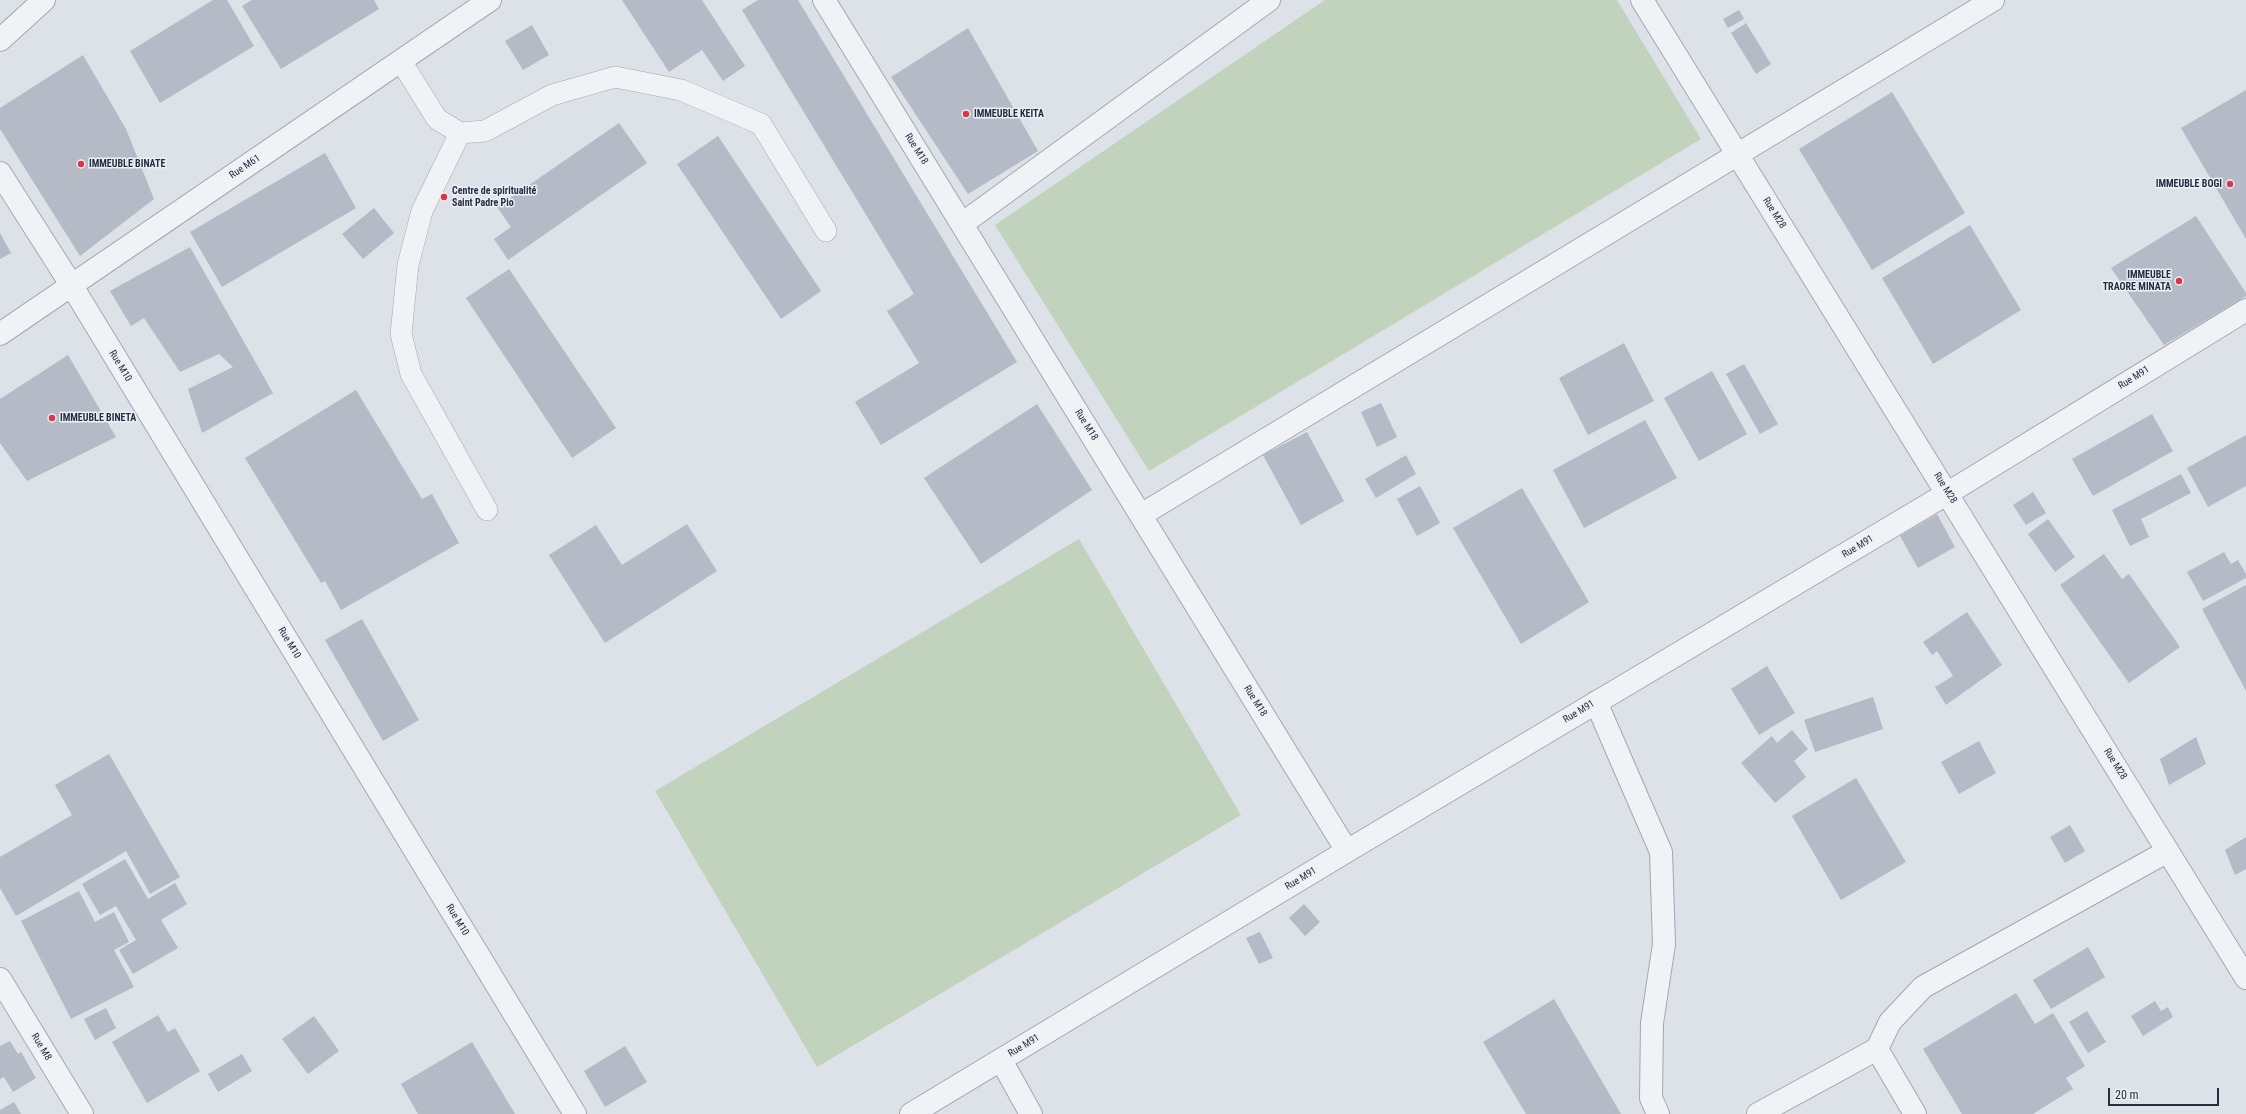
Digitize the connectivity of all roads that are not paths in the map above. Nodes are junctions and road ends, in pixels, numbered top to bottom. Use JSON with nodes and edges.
{"nodes":[{"id":1,"x":44,"y":0,"type":"edge"},
{"id":2,"x":490,"y":0,"type":"edge"},
{"id":3,"x":824,"y":0,"type":"edge"},
{"id":4,"x":1269,"y":0,"type":"edge"},
{"id":5,"x":1642,"y":0,"type":"edge"},
{"id":6,"x":1993,"y":0,"type":"edge"},
{"id":7,"x":0,"y":40,"type":"edge"},
{"id":8,"x":400,"y":62,"type":"junction"},
{"id":9,"x":460,"y":133,"type":"junction"},
{"id":10,"x":1737,"y":154,"type":"junction"},
{"id":11,"x":0,"y":173,"type":"edge"},
{"id":12,"x":962,"y":224,"type":"junction"},
{"id":13,"x":826,"y":231,"type":"dead end"},
{"id":14,"x":72,"y":286,"type":"junction"},
{"id":15,"x":2246,"y":310,"type":"edge"},
{"id":16,"x":0,"y":334,"type":"edge"},
{"id":17,"x":1948,"y":493,"type":"junction"},
{"id":18,"x":487,"y":510,"type":"dead end"},
{"id":19,"x":1141,"y":515,"type":"junction"},
{"id":20,"x":1596,"y":702,"type":"junction"},
{"id":21,"x":1347,"y":851,"type":"junction"},
{"id":22,"x":2168,"y":851,"type":"junction"},
{"id":23,"x":2246,"y":978,"type":"edge"},
{"id":24,"x":0,"y":979,"type":"edge"},
{"id":25,"x":1876,"y":1049,"type":"junction"},
{"id":26,"x":1000,"y":1060,"type":"junction"},
{"id":27,"x":82,"y":1114,"type":"edge"},
{"id":28,"x":575,"y":1114,"type":"edge"},
{"id":29,"x":911,"y":1114,"type":"edge"},
{"id":30,"x":1031,"y":1114,"type":"edge"},
{"id":31,"x":1658,"y":1114,"type":"edge"},
{"id":32,"x":1758,"y":1114,"type":"edge"},
{"id":33,"x":1915,"y":1114,"type":"edge"}],
"edges":[{"from":1,"to":7,"type":"street"},
{"from":2,"to":8,"type":"street","name":"Rue M61"},
{"from":3,"to":12,"type":"street","name":"Rue M18"},
{"from":4,"to":12,"type":"street"},
{"from":5,"to":10,"type":"street","name":"Rue M28"},
{"from":6,"to":10,"type":"street"},
{"from":8,"to":9,"type":"lane"},
{"from":8,"to":14,"type":"street","name":"Rue M61"},
{"from":9,"to":13,"type":"lane"},
{"from":9,"to":18,"type":"lane"},
{"from":10,"to":17,"type":"street","name":"Rue M28"},
{"from":10,"to":19,"type":"street"},
{"from":11,"to":14,"type":"street","name":"Rue M10"},
{"from":12,"to":19,"type":"street","name":"Rue M18"},
{"from":14,"to":16,"type":"street","name":"Rue M61"},
{"from":14,"to":28,"type":"street","name":"Rue M10"},
{"from":15,"to":17,"type":"street","name":"Rue M91"},
{"from":17,"to":20,"type":"street","name":"Rue M91"},
{"from":17,"to":22,"type":"street","name":"Rue M28"},
{"from":19,"to":21,"type":"street","name":"Rue M18"},
{"from":20,"to":21,"type":"street","name":"Rue M91"},
{"from":20,"to":31,"type":"street"},
{"from":21,"to":26,"type":"street","name":"Rue M91"},
{"from":22,"to":23,"type":"street","name":"Rue M28"},
{"from":22,"to":25,"type":"street"},
{"from":24,"to":27,"type":"street","name":"Rue M8"},
{"from":25,"to":32,"type":"street"},
{"from":25,"to":33,"type":"street"},
{"from":26,"to":29,"type":"street","name":"Rue M91"},
{"from":26,"to":30,"type":"street"}]}
